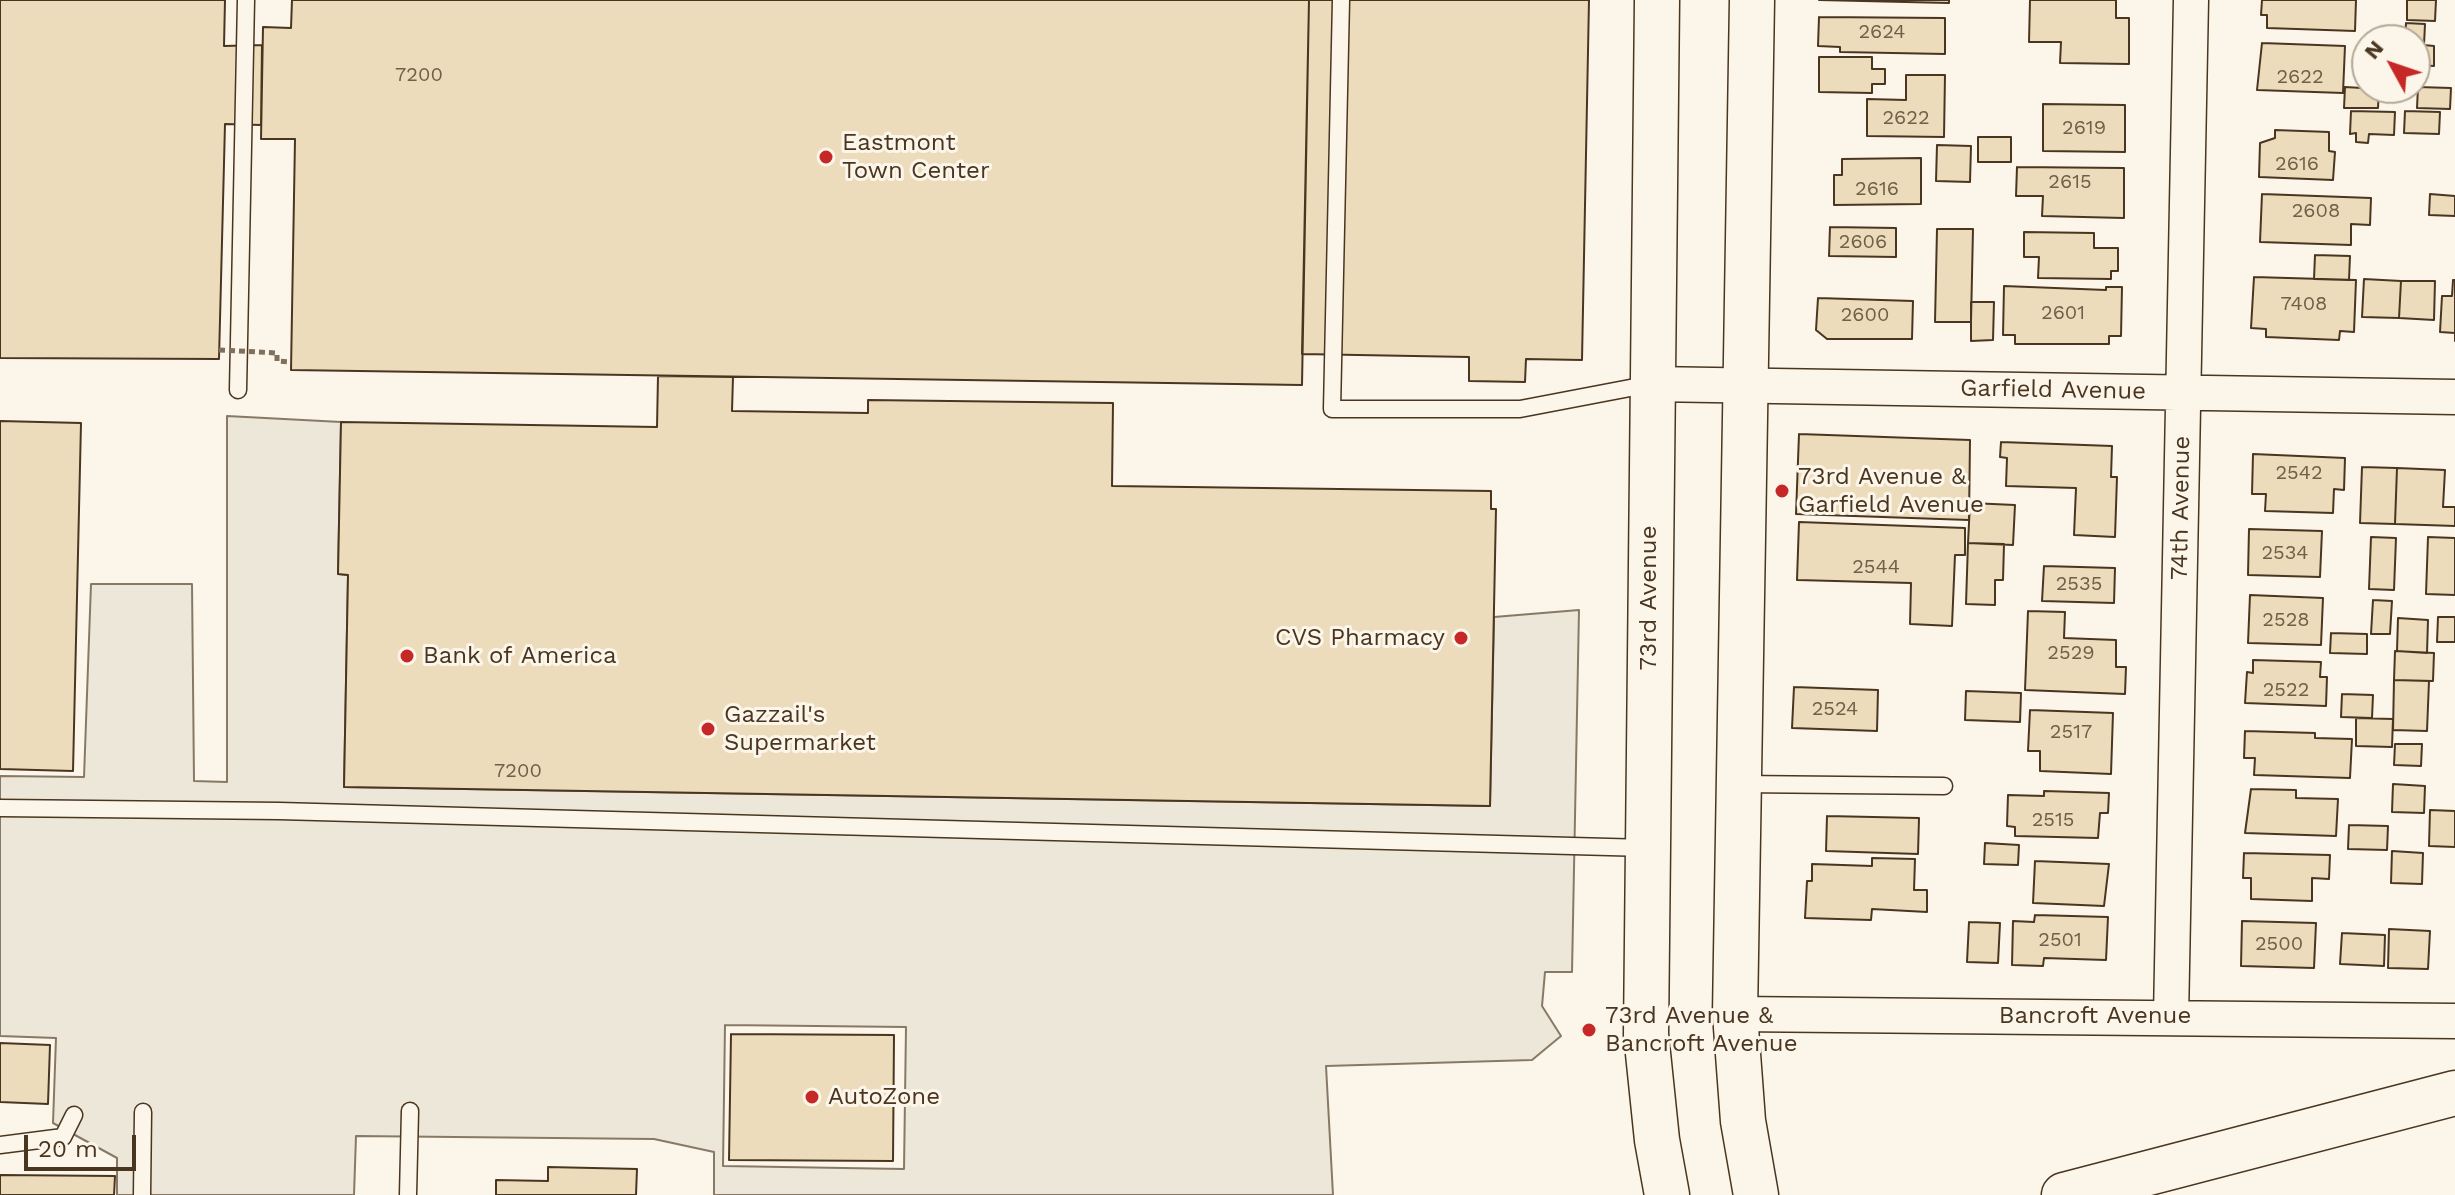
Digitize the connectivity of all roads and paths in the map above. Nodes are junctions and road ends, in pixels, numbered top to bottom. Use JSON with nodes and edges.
{"nodes":[{"id":1,"x":246,"y":0,"type":"edge"},
{"id":2,"x":1341,"y":0,"type":"edge"},
{"id":3,"x":1657,"y":0,"type":"edge"},
{"id":4,"x":1752,"y":0,"type":"edge"},
{"id":5,"x":2191,"y":0,"type":"edge"},
{"id":6,"x":219,"y":350,"type":"dead end"},
{"id":7,"x":291,"y":362,"type":"dead end"},
{"id":8,"x":1651,"y":384,"type":"junction"},
{"id":9,"x":1744,"y":385,"type":"junction"},
{"id":10,"x":238,"y":390,"type":"dead end"},
{"id":11,"x":2184,"y":393,"type":"junction"},
{"id":12,"x":2455,"y":397,"type":"edge"},
{"id":13,"x":1738,"y":784,"type":"junction"},
{"id":14,"x":1944,"y":786,"type":"dead end"},
{"id":15,"x":0,"y":808,"type":"edge"},
{"id":16,"x":1647,"y":848,"type":"junction"},
{"id":17,"x":1735,"y":1014,"type":"junction"},
{"id":18,"x":2171,"y":1017,"type":"junction"},
{"id":19,"x":2455,"y":1021,"type":"edge"},
{"id":20,"x":2455,"y":1093,"type":"edge"},
{"id":21,"x":410,"y":1111,"type":"dead end"},
{"id":22,"x":143,"y":1112,"type":"dead end"},
{"id":23,"x":74,"y":1115,"type":"dead end"},
{"id":24,"x":0,"y":1145,"type":"edge"},
{"id":25,"x":142,"y":1195,"type":"edge"},
{"id":26,"x":408,"y":1195,"type":"edge"},
{"id":27,"x":1667,"y":1195,"type":"edge"},
{"id":28,"x":1756,"y":1195,"type":"edge"},
{"id":29,"x":2064,"y":1195,"type":"edge"}],
"edges":[{"from":1,"to":10,"type":"lane"},
{"from":2,"to":8,"type":"lane"},
{"from":3,"to":8,"type":"main road","name":"73rd Avenue"},
{"from":4,"to":9,"type":"main road"},
{"from":5,"to":11,"type":"street","name":"74th Avenue"},
{"from":6,"to":7,"type":"path","bridge":true},
{"from":8,"to":9,"type":"street","name":"Garfield Avenue"},
{"from":8,"to":16,"type":"main road","name":"73rd Avenue"},
{"from":9,"to":11,"type":"street","name":"Garfield Avenue"},
{"from":9,"to":13,"type":"main road"},
{"from":11,"to":12,"type":"street","name":"Garfield Avenue"},
{"from":11,"to":18,"type":"street","name":"74th Avenue"},
{"from":13,"to":14,"type":"lane"},
{"from":13,"to":17,"type":"main road"},
{"from":15,"to":16,"type":"lane"},
{"from":16,"to":27,"type":"main road","name":"73rd Avenue"},
{"from":17,"to":18,"type":"street","name":"Bancroft Avenue"},
{"from":17,"to":28,"type":"main road"},
{"from":18,"to":19,"type":"street","name":"Bancroft Avenue"},
{"from":20,"to":29,"type":"main road"},
{"from":21,"to":26,"type":"lane"},
{"from":22,"to":25,"type":"lane"},
{"from":23,"to":24,"type":"lane"}]}
